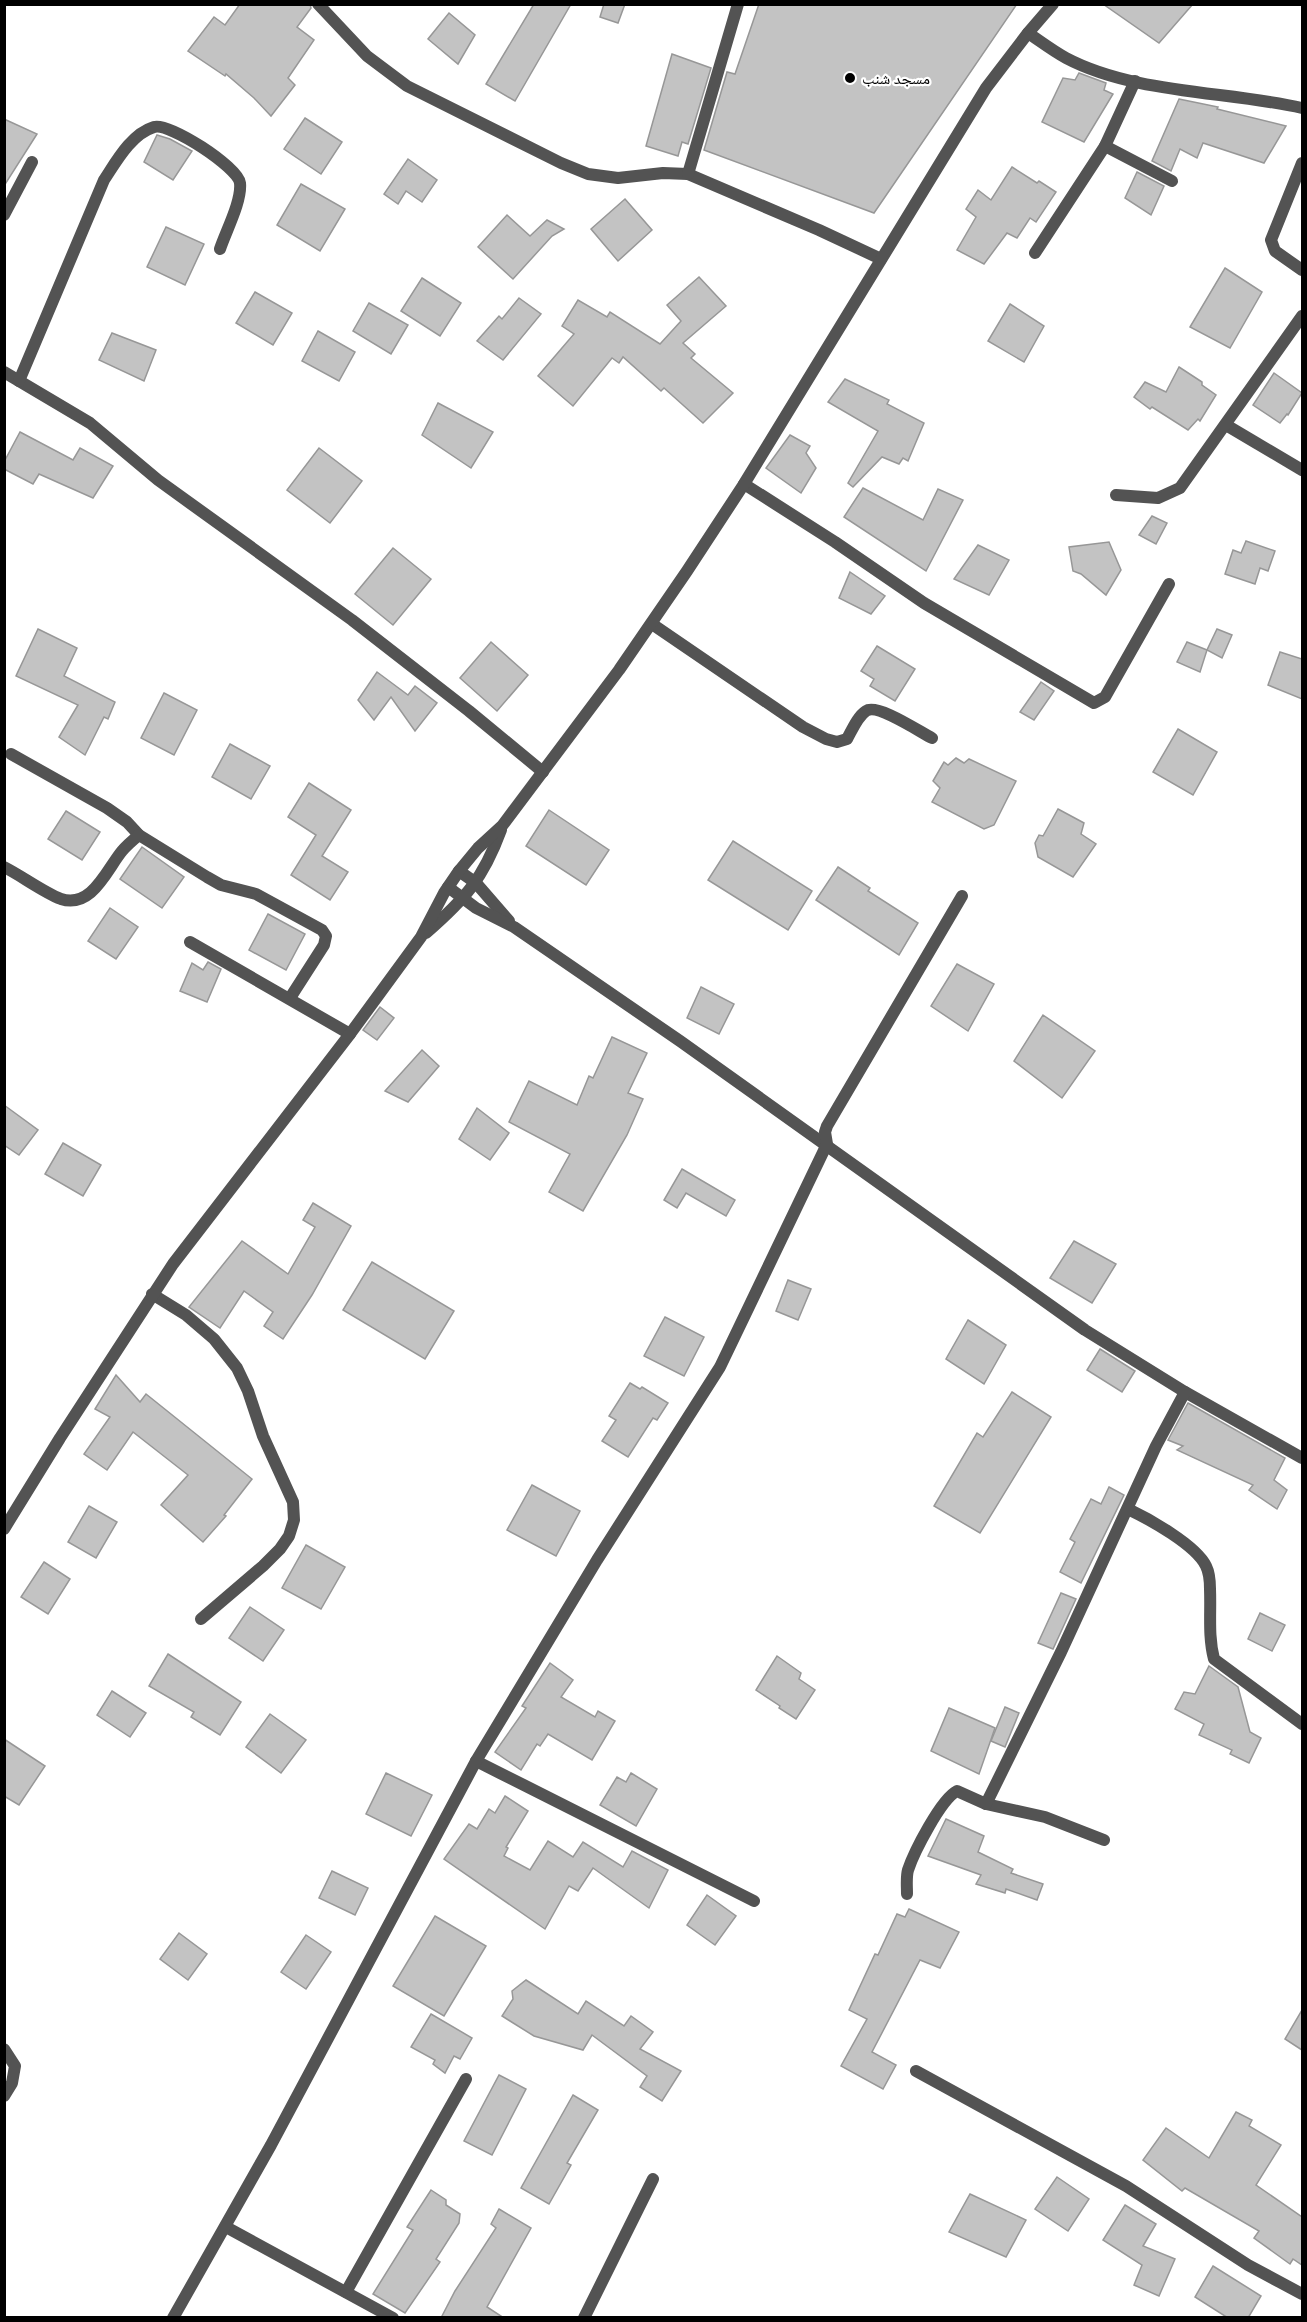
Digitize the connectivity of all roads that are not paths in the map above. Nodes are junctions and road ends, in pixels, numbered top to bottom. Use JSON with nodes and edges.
{"nodes":[{"id":1,"x":318,"y":4,"type":"edge"},
{"id":2,"x":738,"y":4,"type":"edge"},
{"id":3,"x":1053,"y":4,"type":"edge"},
{"id":4,"x":1028,"y":33,"type":"junction"},
{"id":5,"x":1135,"y":81,"type":"junction"},
{"id":6,"x":1302,"y":108,"type":"edge"},
{"id":7,"x":1105,"y":146,"type":"junction"},
{"id":8,"x":32,"y":162,"type":"dead end"},
{"id":9,"x":1302,"y":164,"type":"edge"},
{"id":10,"x":688,"y":174,"type":"junction"},
{"id":11,"x":1172,"y":181,"type":"dead end"},
{"id":12,"x":4,"y":215,"type":"edge"},
{"id":13,"x":220,"y":249,"type":"dead end"},
{"id":14,"x":1035,"y":253,"type":"dead end"},
{"id":15,"x":881,"y":259,"type":"junction"},
{"id":16,"x":1302,"y":270,"type":"edge"},
{"id":17,"x":1302,"y":316,"type":"edge"},
{"id":18,"x":4,"y":372,"type":"edge"},
{"id":19,"x":19,"y":381,"type":"junction"},
{"id":20,"x":1226,"y":425,"type":"junction"},
{"id":21,"x":1302,"y":470,"type":"edge"},
{"id":22,"x":744,"y":484,"type":"junction"},
{"id":23,"x":1116,"y":495,"type":"dead end"},
{"id":24,"x":1169,"y":584,"type":"dead end"},
{"id":25,"x":652,"y":624,"type":"junction"},
{"id":26,"x":932,"y":738,"type":"dead end"},
{"id":27,"x":11,"y":754,"type":"dead end"},
{"id":28,"x":543,"y":772,"type":"junction"},
{"id":29,"x":502,"y":826,"type":"junction"},
{"id":30,"x":139,"y":835,"type":"junction"},
{"id":31,"x":4,"y":867,"type":"edge"},
{"id":32,"x":459,"y":871,"type":"junction"},
{"id":33,"x":476,"y":883,"type":"junction"},
{"id":34,"x":448,"y":887,"type":"junction"},
{"id":35,"x":962,"y":896,"type":"dead end"},
{"id":36,"x":463,"y":899,"type":"junction"},
{"id":37,"x":514,"y":927,"type":"junction"},
{"id":38,"x":421,"y":938,"type":"junction"},
{"id":39,"x":190,"y":942,"type":"dead end"},
{"id":40,"x":290,"y":998,"type":"junction"},
{"id":41,"x":350,"y":1034,"type":"junction"},
{"id":42,"x":827,"y":1144,"type":"junction"},
{"id":43,"x":152,"y":1294,"type":"junction"},
{"id":44,"x":1185,"y":1392,"type":"junction"},
{"id":45,"x":1302,"y":1458,"type":"edge"},
{"id":46,"x":1128,"y":1509,"type":"junction"},
{"id":47,"x":4,"y":1529,"type":"edge"},
{"id":48,"x":201,"y":1619,"type":"dead end"},
{"id":49,"x":1302,"y":1724,"type":"edge"},
{"id":50,"x":476,"y":1761,"type":"junction"},
{"id":51,"x":986,"y":1804,"type":"junction"},
{"id":52,"x":1104,"y":1840,"type":"dead end"},
{"id":53,"x":907,"y":1893,"type":"dead end"},
{"id":54,"x":754,"y":1901,"type":"dead end"},
{"id":55,"x":4,"y":2049,"type":"edge"},
{"id":56,"x":916,"y":2071,"type":"dead end"},
{"id":57,"x":466,"y":2079,"type":"dead end"},
{"id":58,"x":4,"y":2096,"type":"edge"},
{"id":59,"x":653,"y":2179,"type":"dead end"},
{"id":60,"x":226,"y":2227,"type":"junction"},
{"id":61,"x":346,"y":2292,"type":"junction"},
{"id":62,"x":1302,"y":2294,"type":"edge"},
{"id":63,"x":173,"y":2318,"type":"edge"},
{"id":64,"x":393,"y":2318,"type":"edge"},
{"id":65,"x":584,"y":2318,"type":"edge"}],
"edges":[{"from":1,"to":10,"type":"street"},
{"from":2,"to":10,"type":"street"},
{"from":3,"to":4,"type":"street"},
{"from":4,"to":5,"type":"street"},
{"from":4,"to":15,"type":"street"},
{"from":5,"to":6,"type":"street"},
{"from":5,"to":7,"type":"street"},
{"from":7,"to":11,"type":"street"},
{"from":7,"to":14,"type":"street"},
{"from":8,"to":12,"type":"street"},
{"from":9,"to":16,"type":"street"},
{"from":10,"to":15,"type":"street"},
{"from":13,"to":19,"type":"street"},
{"from":15,"to":22,"type":"street"},
{"from":17,"to":20,"type":"street"},
{"from":18,"to":19,"type":"street"},
{"from":19,"to":28,"type":"street"},
{"from":20,"to":21,"type":"street"},
{"from":20,"to":23,"type":"street"},
{"from":22,"to":24,"type":"street"},
{"from":22,"to":25,"type":"street"},
{"from":25,"to":26,"type":"street"},
{"from":25,"to":28,"type":"street"},
{"from":27,"to":30,"type":"street"},
{"from":28,"to":29,"type":"street"},
{"from":29,"to":32,"type":"street"},
{"from":29,"to":33,"type":"street"},
{"from":30,"to":31,"type":"street"},
{"from":30,"to":40,"type":"street"},
{"from":32,"to":33,"type":"street"},
{"from":32,"to":34,"type":"street"},
{"from":33,"to":36,"type":"street"},
{"from":33,"to":37,"type":"street"},
{"from":34,"to":36,"type":"street"},
{"from":34,"to":38,"type":"street"},
{"from":35,"to":42,"type":"street"},
{"from":36,"to":37,"type":"street"},
{"from":36,"to":38,"type":"street"},
{"from":37,"to":42,"type":"street"},
{"from":38,"to":41,"type":"street"},
{"from":39,"to":40,"type":"street"},
{"from":40,"to":41,"type":"street"},
{"from":41,"to":43,"type":"street"},
{"from":42,"to":44,"type":"street"},
{"from":42,"to":50,"type":"street"},
{"from":43,"to":47,"type":"street"},
{"from":43,"to":48,"type":"street"},
{"from":44,"to":45,"type":"street"},
{"from":44,"to":46,"type":"street"},
{"from":46,"to":49,"type":"street"},
{"from":46,"to":51,"type":"street"},
{"from":50,"to":54,"type":"street"},
{"from":50,"to":60,"type":"street"},
{"from":51,"to":52,"type":"street"},
{"from":51,"to":53,"type":"street"},
{"from":55,"to":58,"type":"street"},
{"from":56,"to":62,"type":"street"},
{"from":57,"to":61,"type":"street"},
{"from":59,"to":65,"type":"street"},
{"from":60,"to":61,"type":"street"},
{"from":60,"to":63,"type":"street"},
{"from":61,"to":64,"type":"street"}]}
